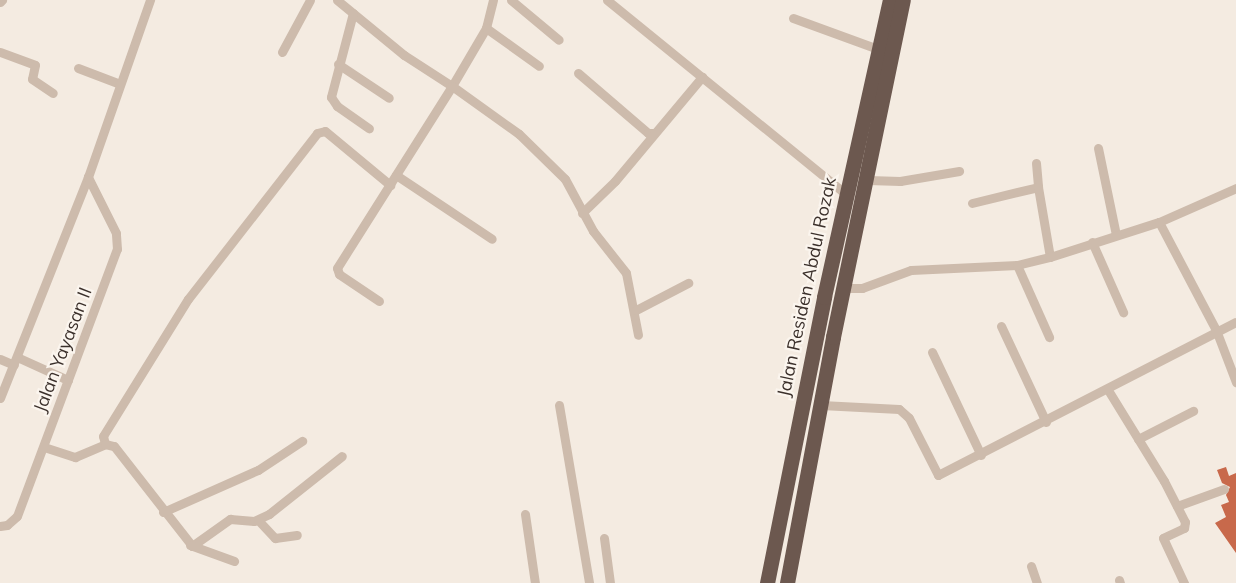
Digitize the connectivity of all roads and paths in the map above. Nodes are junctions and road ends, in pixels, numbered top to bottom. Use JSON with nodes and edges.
{"nodes":[{"id":1,"x":150,"y":0,"type":"edge"},
{"id":2,"x":310,"y":0,"type":"edge"},
{"id":3,"x":337,"y":0,"type":"edge"},
{"id":4,"x":511,"y":0,"type":"edge"},
{"id":5,"x":606,"y":0,"type":"edge"},
{"id":6,"x":890,"y":0,"type":"edge"},
{"id":7,"x":903,"y":0,"type":"edge"},
{"id":8,"x":489,"y":2,"type":"edge"},
{"id":9,"x":618,"y":3,"type":"edge"},
{"id":10,"x":353,"y":13,"type":"junction"},
{"id":11,"x":793,"y":18,"type":"dead end"},
{"id":12,"x":486,"y":28,"type":"junction"},
{"id":13,"x":559,"y":40,"type":"dead end"},
{"id":14,"x":0,"y":52,"type":"edge"},
{"id":15,"x":282,"y":52,"type":"dead end"},
{"id":16,"x":885,"y":52,"type":"junction"},
{"id":17,"x":338,"y":64,"type":"junction"},
{"id":18,"x":539,"y":66,"type":"dead end"},
{"id":19,"x":78,"y":68,"type":"dead end"},
{"id":20,"x":578,"y":73,"type":"dead end"},
{"id":21,"x":702,"y":77,"type":"junction"},
{"id":22,"x":120,"y":84,"type":"junction"},
{"id":23,"x":452,"y":86,"type":"junction"},
{"id":24,"x":53,"y":93,"type":"dead end"},
{"id":25,"x":390,"y":98,"type":"dead end"},
{"id":26,"x":369,"y":129,"type":"dead end"},
{"id":27,"x":654,"y":134,"type":"junction"},
{"id":28,"x":1098,"y":148,"type":"dead end"},
{"id":29,"x":1036,"y":163,"type":"dead end"},
{"id":30,"x":959,"y":171,"type":"dead end"},
{"id":31,"x":88,"y":177,"type":"junction"},
{"id":32,"x":393,"y":180,"type":"junction"},
{"id":33,"x":868,"y":180,"type":"junction"},
{"id":34,"x":1038,"y":187,"type":"junction"},
{"id":35,"x":1236,"y":188,"type":"edge"},
{"id":36,"x":846,"y":194,"type":"junction"},
{"id":37,"x":972,"y":202,"type":"dead end"},
{"id":38,"x":582,"y":213,"type":"junction"},
{"id":39,"x":1159,"y":222,"type":"junction"},
{"id":40,"x":1116,"y":235,"type":"junction"},
{"id":41,"x":492,"y":239,"type":"dead end"},
{"id":42,"x":1092,"y":242,"type":"junction"},
{"id":43,"x":1050,"y":257,"type":"junction"},
{"id":44,"x":1017,"y":265,"type":"junction"},
{"id":45,"x":688,"y":283,"type":"dead end"},
{"id":46,"x":844,"y":288,"type":"junction"},
{"id":47,"x":379,"y":301,"type":"dead end"},
{"id":48,"x":636,"y":310,"type":"junction"},
{"id":49,"x":1123,"y":312,"type":"dead end"},
{"id":50,"x":1236,"y":322,"type":"edge"},
{"id":51,"x":1001,"y":326,"type":"dead end"},
{"id":52,"x":1216,"y":330,"type":"junction"},
{"id":53,"x":638,"y":334,"type":"dead end"},
{"id":54,"x":1049,"y":337,"type":"dead end"},
{"id":55,"x":932,"y":352,"type":"dead end"},
{"id":56,"x":0,"y":359,"type":"edge"},
{"id":57,"x":16,"y":361,"type":"junction"},
{"id":58,"x":68,"y":380,"type":"junction"},
{"id":59,"x":1236,"y":382,"type":"edge"},
{"id":60,"x":1108,"y":390,"type":"junction"},
{"id":61,"x":0,"y":398,"type":"edge"},
{"id":62,"x":559,"y":405,"type":"dead end"},
{"id":63,"x":821,"y":405,"type":"junction"},
{"id":64,"x":1193,"y":411,"type":"dead end"},
{"id":65,"x":1046,"y":422,"type":"junction"},
{"id":66,"x":1138,"y":439,"type":"junction"},
{"id":67,"x":302,"y":441,"type":"dead end"},
{"id":68,"x":105,"y":444,"type":"junction"},
{"id":69,"x":44,"y":447,"type":"junction"},
{"id":70,"x":981,"y":454,"type":"junction"},
{"id":71,"x":342,"y":456,"type":"dead end"},
{"id":72,"x":1224,"y":489,"type":"dead end"},
{"id":73,"x":1177,"y":506,"type":"junction"},
{"id":74,"x":164,"y":512,"type":"junction"},
{"id":75,"x":525,"y":514,"type":"dead end"},
{"id":76,"x":258,"y":520,"type":"junction"},
{"id":77,"x":0,"y":526,"type":"edge"},
{"id":78,"x":297,"y":534,"type":"dead end"},
{"id":79,"x":604,"y":538,"type":"dead end"},
{"id":80,"x":190,"y":545,"type":"junction"},
{"id":81,"x":234,"y":561,"type":"dead end"},
{"id":82,"x":1031,"y":566,"type":"dead end"},
{"id":83,"x":536,"y":583,"type":"edge"},
{"id":84,"x":589,"y":583,"type":"edge"},
{"id":85,"x":610,"y":583,"type":"edge"},
{"id":86,"x":767,"y":583,"type":"edge"},
{"id":87,"x":787,"y":583,"type":"edge"},
{"id":88,"x":1037,"y":583,"type":"edge"},
{"id":89,"x":1184,"y":583,"type":"edge"}],
"edges":[{"from":1,"to":22,"type":"street"},
{"from":2,"to":15,"type":"street"},
{"from":3,"to":10,"type":"street"},
{"from":4,"to":13,"type":"street"},
{"from":5,"to":9,"type":"street"},
{"from":6,"to":16,"type":"highway","name":"Jalan Residen Abdul Rozak"},
{"from":7,"to":16,"type":"highway","name":"Jalan Residen Abdul Rozak"},
{"from":8,"to":12,"type":"street"},
{"from":9,"to":21,"type":"street"},
{"from":10,"to":17,"type":"street"},
{"from":10,"to":23,"type":"street"},
{"from":11,"to":16,"type":"street"},
{"from":12,"to":18,"type":"street"},
{"from":12,"to":23,"type":"street"},
{"from":14,"to":24,"type":"street"},
{"from":16,"to":33,"type":"highway","name":"Jalan Residen Abdul Rozak"},
{"from":16,"to":36,"type":"highway","name":"Jalan Residen Abdul Rozak"},
{"from":17,"to":25,"type":"street"},
{"from":17,"to":26,"type":"street"},
{"from":19,"to":22,"type":"street"},
{"from":20,"to":27,"type":"street"},
{"from":21,"to":27,"type":"street"},
{"from":21,"to":36,"type":"street"},
{"from":22,"to":31,"type":"street"},
{"from":23,"to":32,"type":"street"},
{"from":23,"to":38,"type":"street"},
{"from":27,"to":38,"type":"street"},
{"from":28,"to":40,"type":"street"},
{"from":29,"to":34,"type":"street"},
{"from":30,"to":33,"type":"street"},
{"from":31,"to":57,"type":"street"},
{"from":31,"to":58,"type":"street","name":"Jalan Yayasan II"},
{"from":32,"to":41,"type":"street"},
{"from":32,"to":47,"type":"street"},
{"from":32,"to":68,"type":"street"},
{"from":33,"to":46,"type":"highway","name":"Jalan Residen Abdul Rozak"},
{"from":34,"to":37,"type":"street"},
{"from":34,"to":43,"type":"street"},
{"from":35,"to":39,"type":"street"},
{"from":36,"to":86,"type":"highway","name":"Jalan Residen Abdul Rozak"},
{"from":38,"to":48,"type":"street"},
{"from":39,"to":40,"type":"street"},
{"from":39,"to":52,"type":"street"},
{"from":40,"to":42,"type":"street"},
{"from":42,"to":43,"type":"street"},
{"from":42,"to":49,"type":"street"},
{"from":43,"to":44,"type":"street"},
{"from":44,"to":46,"type":"street"},
{"from":44,"to":54,"type":"street"},
{"from":45,"to":48,"type":"street"},
{"from":46,"to":63,"type":"highway","name":"Jalan Residen Abdul Rozak"},
{"from":48,"to":53,"type":"street"},
{"from":50,"to":52,"type":"street"},
{"from":51,"to":65,"type":"street"},
{"from":52,"to":59,"type":"street"},
{"from":52,"to":60,"type":"street"},
{"from":55,"to":70,"type":"street"},
{"from":56,"to":57,"type":"street"},
{"from":57,"to":58,"type":"street"},
{"from":57,"to":61,"type":"street"},
{"from":58,"to":69,"type":"street","name":"Jalan Yayasan II"},
{"from":60,"to":65,"type":"street"},
{"from":60,"to":66,"type":"street"},
{"from":62,"to":84,"type":"street"},
{"from":63,"to":70,"type":"street"},
{"from":63,"to":87,"type":"highway","name":"Jalan Residen Abdul Rozak"},
{"from":64,"to":66,"type":"street"},
{"from":65,"to":70,"type":"street"},
{"from":66,"to":73,"type":"street"},
{"from":67,"to":74,"type":"street"},
{"from":68,"to":69,"type":"street"},
{"from":68,"to":74,"type":"street"},
{"from":69,"to":77,"type":"street","name":"Jalan Yayasan II"},
{"from":71,"to":76,"type":"street"},
{"from":72,"to":73,"type":"street"},
{"from":73,"to":89,"type":"street"},
{"from":74,"to":80,"type":"street"},
{"from":75,"to":83,"type":"street"},
{"from":76,"to":78,"type":"street"},
{"from":76,"to":80,"type":"street"},
{"from":79,"to":85,"type":"street"},
{"from":80,"to":81,"type":"street"},
{"from":82,"to":88,"type":"street"}]}
